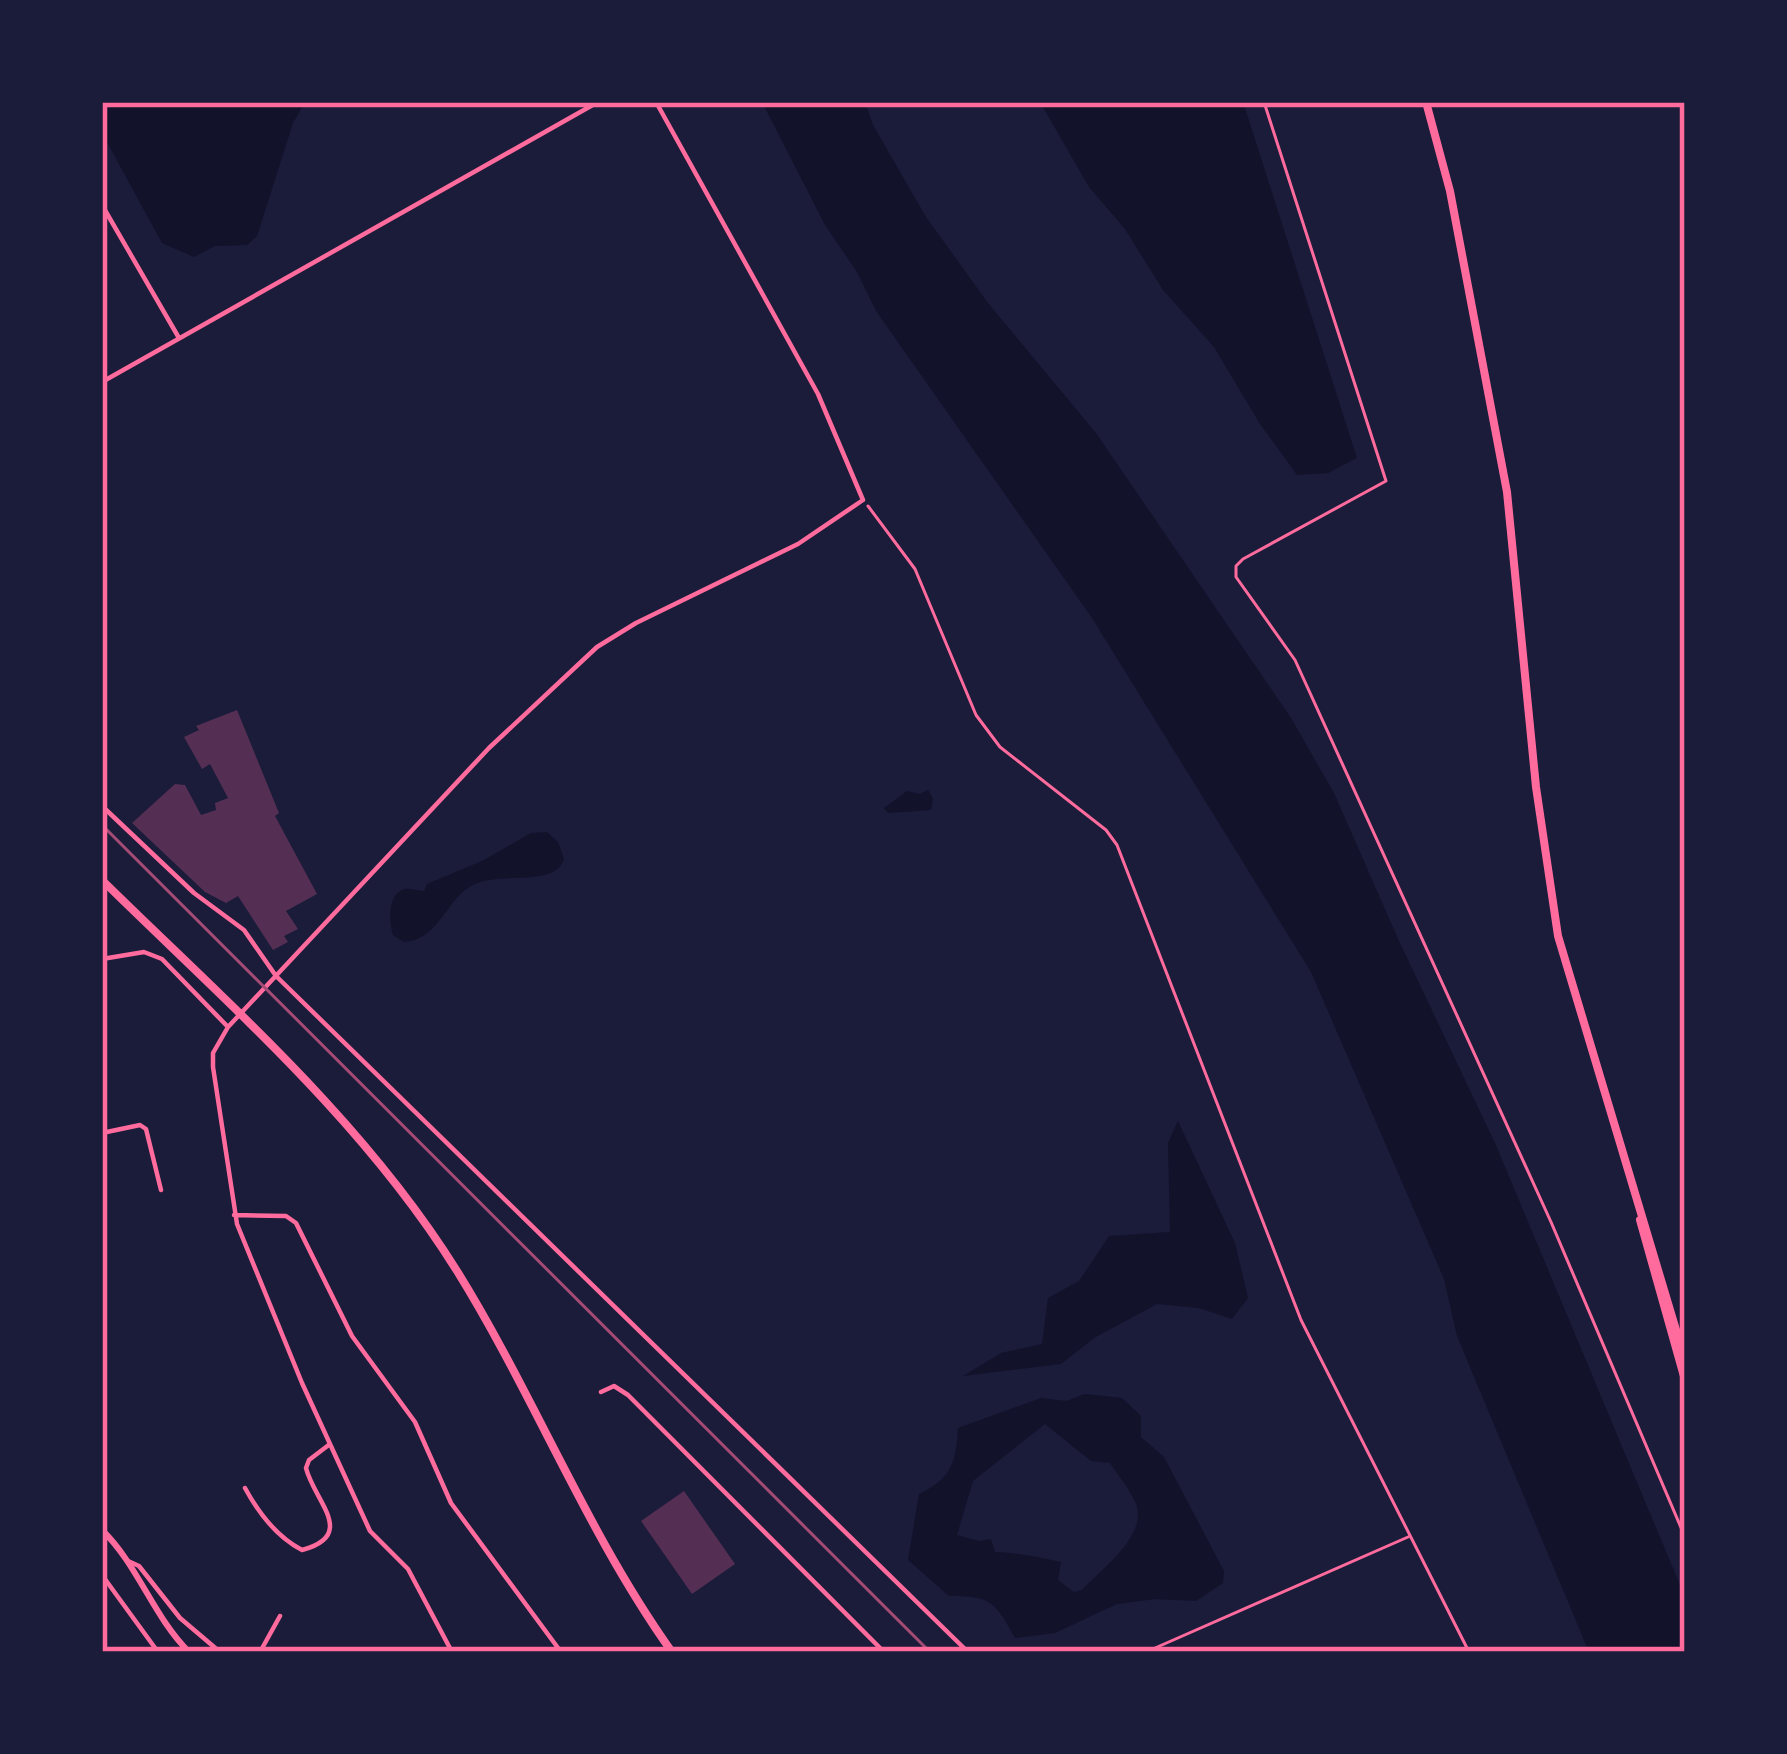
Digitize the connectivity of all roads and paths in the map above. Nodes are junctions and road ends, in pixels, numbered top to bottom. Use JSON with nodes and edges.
{"nodes":[{"id":1,"x":598,"y":102,"type":"edge"},
{"id":2,"x":656,"y":102,"type":"edge"},
{"id":3,"x":1264,"y":102,"type":"edge"},
{"id":4,"x":1426,"y":102,"type":"edge"},
{"id":5,"x":102,"y":205,"type":"edge"},
{"id":6,"x":179,"y":338,"type":"junction"},
{"id":7,"x":102,"y":382,"type":"edge"},
{"id":8,"x":863,"y":500,"type":"junction"},
{"id":9,"x":102,"y":806,"type":"edge"},
{"id":10,"x":102,"y":880,"type":"edge"},
{"id":11,"x":102,"y":959,"type":"edge"},
{"id":12,"x":276,"y":976,"type":"junction"},
{"id":13,"x":228,"y":1027,"type":"junction"},
{"id":14,"x":102,"y":1133,"type":"edge"},
{"id":15,"x":161,"y":1190,"type":"dead end"},
{"id":16,"x":1633,"y":1190,"type":"junction"},
{"id":17,"x":235,"y":1215,"type":"junction"},
{"id":18,"x":1685,"y":1360,"type":"edge"},
{"id":19,"x":1685,"y":1380,"type":"edge"},
{"id":20,"x":601,"y":1392,"type":"dead end"},
{"id":21,"x":330,"y":1444,"type":"junction"},
{"id":22,"x":245,"y":1488,"type":"dead end"},
{"id":23,"x":102,"y":1530,"type":"edge"},
{"id":24,"x":1410,"y":1536,"type":"junction"},
{"id":25,"x":1685,"y":1537,"type":"edge"},
{"id":26,"x":128,"y":1561,"type":"junction"},
{"id":27,"x":103,"y":1578,"type":"edge"},
{"id":28,"x":280,"y":1616,"type":"dead end"},
{"id":29,"x":158,"y":1652,"type":"edge"},
{"id":30,"x":189,"y":1652,"type":"edge"},
{"id":31,"x":220,"y":1652,"type":"edge"},
{"id":32,"x":260,"y":1652,"type":"edge"},
{"id":33,"x":452,"y":1652,"type":"edge"},
{"id":34,"x":561,"y":1652,"type":"edge"},
{"id":35,"x":672,"y":1652,"type":"edge"},
{"id":36,"x":884,"y":1652,"type":"edge"},
{"id":37,"x":968,"y":1652,"type":"edge"},
{"id":38,"x":1146,"y":1652,"type":"edge"},
{"id":39,"x":1469,"y":1652,"type":"edge"}],
"edges":[{"from":1,"to":6,"type":"street"},
{"from":2,"to":8,"type":"street"},
{"from":3,"to":25,"type":"path"},
{"from":4,"to":16,"type":"main road"},
{"from":5,"to":6,"type":"street"},
{"from":6,"to":7,"type":"street"},
{"from":8,"to":12,"type":"street"},
{"from":8,"to":24,"type":"path"},
{"from":9,"to":12,"type":"street"},
{"from":10,"to":35,"type":"main road"},
{"from":11,"to":13,"type":"street"},
{"from":12,"to":13,"type":"street"},
{"from":12,"to":37,"type":"street"},
{"from":13,"to":17,"type":"street"},
{"from":14,"to":15,"type":"street"},
{"from":16,"to":18,"type":"main road"},
{"from":16,"to":19,"type":"main road"},
{"from":17,"to":21,"type":"street"},
{"from":17,"to":34,"type":"street"},
{"from":20,"to":36,"type":"street"},
{"from":21,"to":22,"type":"street"},
{"from":21,"to":33,"type":"street"},
{"from":23,"to":26,"type":"street"},
{"from":24,"to":38,"type":"path"},
{"from":24,"to":39,"type":"path"},
{"from":26,"to":30,"type":"street"},
{"from":26,"to":31,"type":"street"},
{"from":27,"to":29,"type":"street"},
{"from":28,"to":32,"type":"street"}]}
